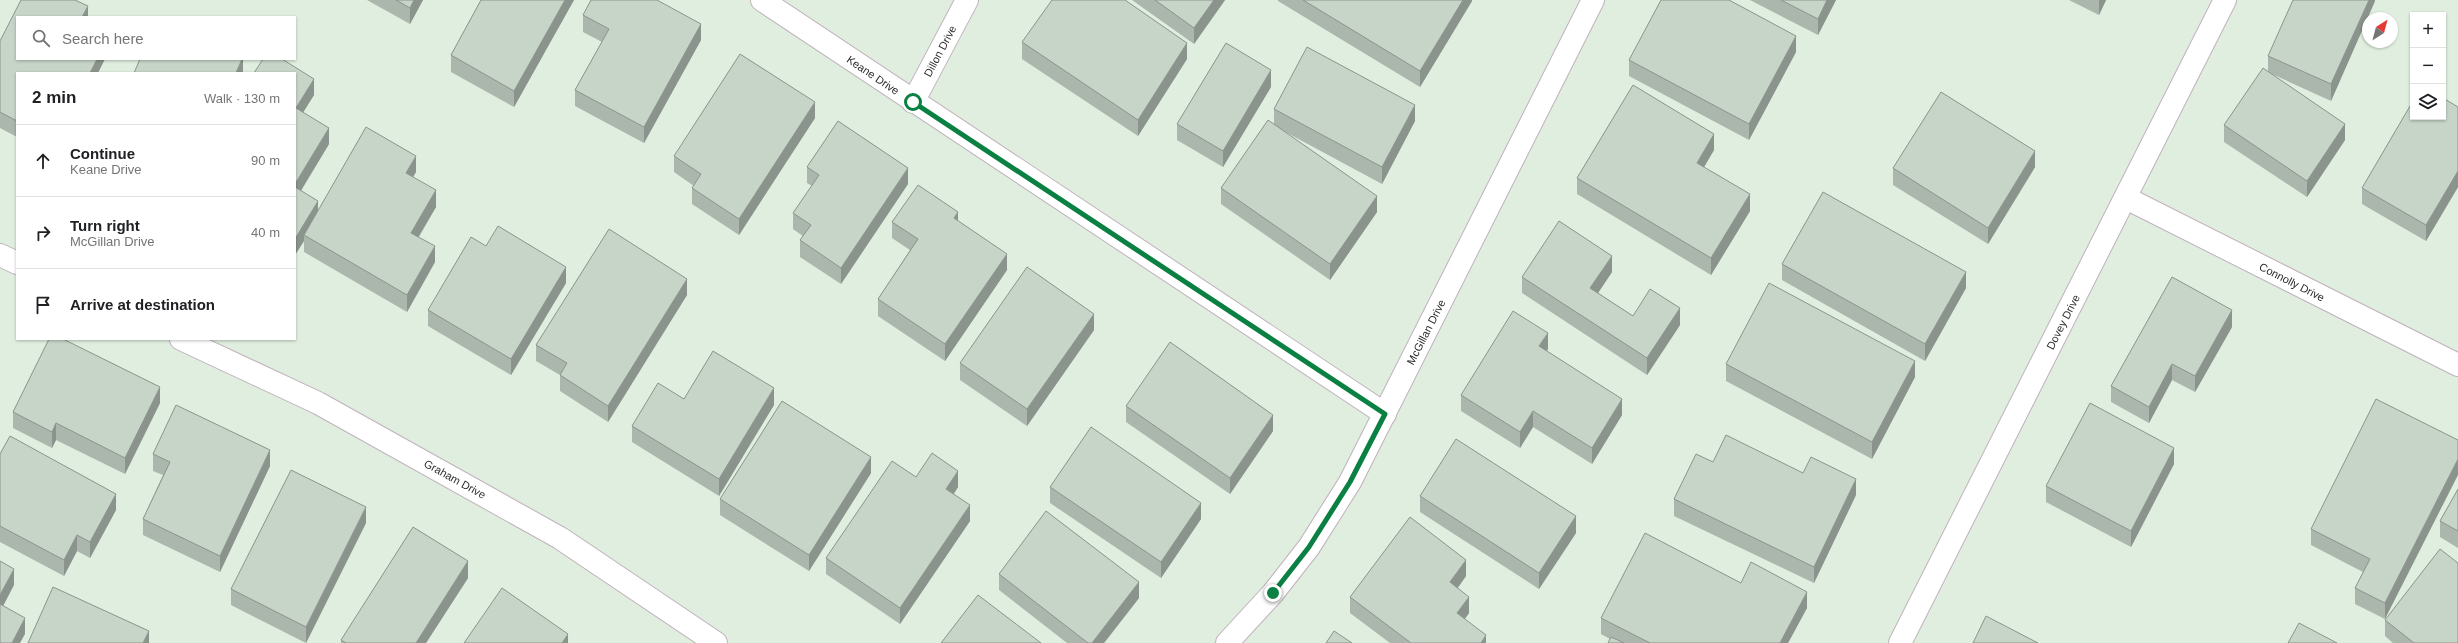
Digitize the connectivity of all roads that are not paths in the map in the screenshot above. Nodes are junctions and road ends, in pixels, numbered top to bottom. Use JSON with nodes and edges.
{"nodes":[{"id":1,"x":762,"y":0,"type":"edge"},
{"id":2,"x":967,"y":0,"type":"edge"},
{"id":3,"x":1594,"y":0,"type":"edge"},
{"id":4,"x":2225,"y":0,"type":"edge"},
{"id":5,"x":913,"y":102,"type":"junction"},
{"id":6,"x":2126,"y":198,"type":"junction"},
{"id":7,"x":0,"y":255,"type":"edge"},
{"id":8,"x":16,"y":263,"type":"edge"},
{"id":9,"x":182,"y":340,"type":"edge"},
{"id":10,"x":2458,"y":365,"type":"edge"},
{"id":11,"x":1385,"y":414,"type":"junction"},
{"id":12,"x":716,"y":643,"type":"edge"},
{"id":13,"x":1227,"y":643,"type":"edge"},
{"id":14,"x":1900,"y":643,"type":"edge"}],
"edges":[{"from":1,"to":5,"type":"street","name":"Keane Drive"},
{"from":2,"to":5,"type":"street","name":"Dillon Drive"},
{"from":3,"to":11,"type":"street","name":"McGillan Drive"},
{"from":4,"to":6,"type":"street","name":"Dovey Drive"},
{"from":5,"to":11,"type":"street","name":"Keane Drive"},
{"from":6,"to":10,"type":"street","name":"Connolly Drive"},
{"from":6,"to":14,"type":"street","name":"Dovey Drive"},
{"from":7,"to":8,"type":"street"},
{"from":9,"to":12,"type":"street","name":"Graham Drive"},
{"from":11,"to":13,"type":"street","name":"McGillan Drive"}]}
